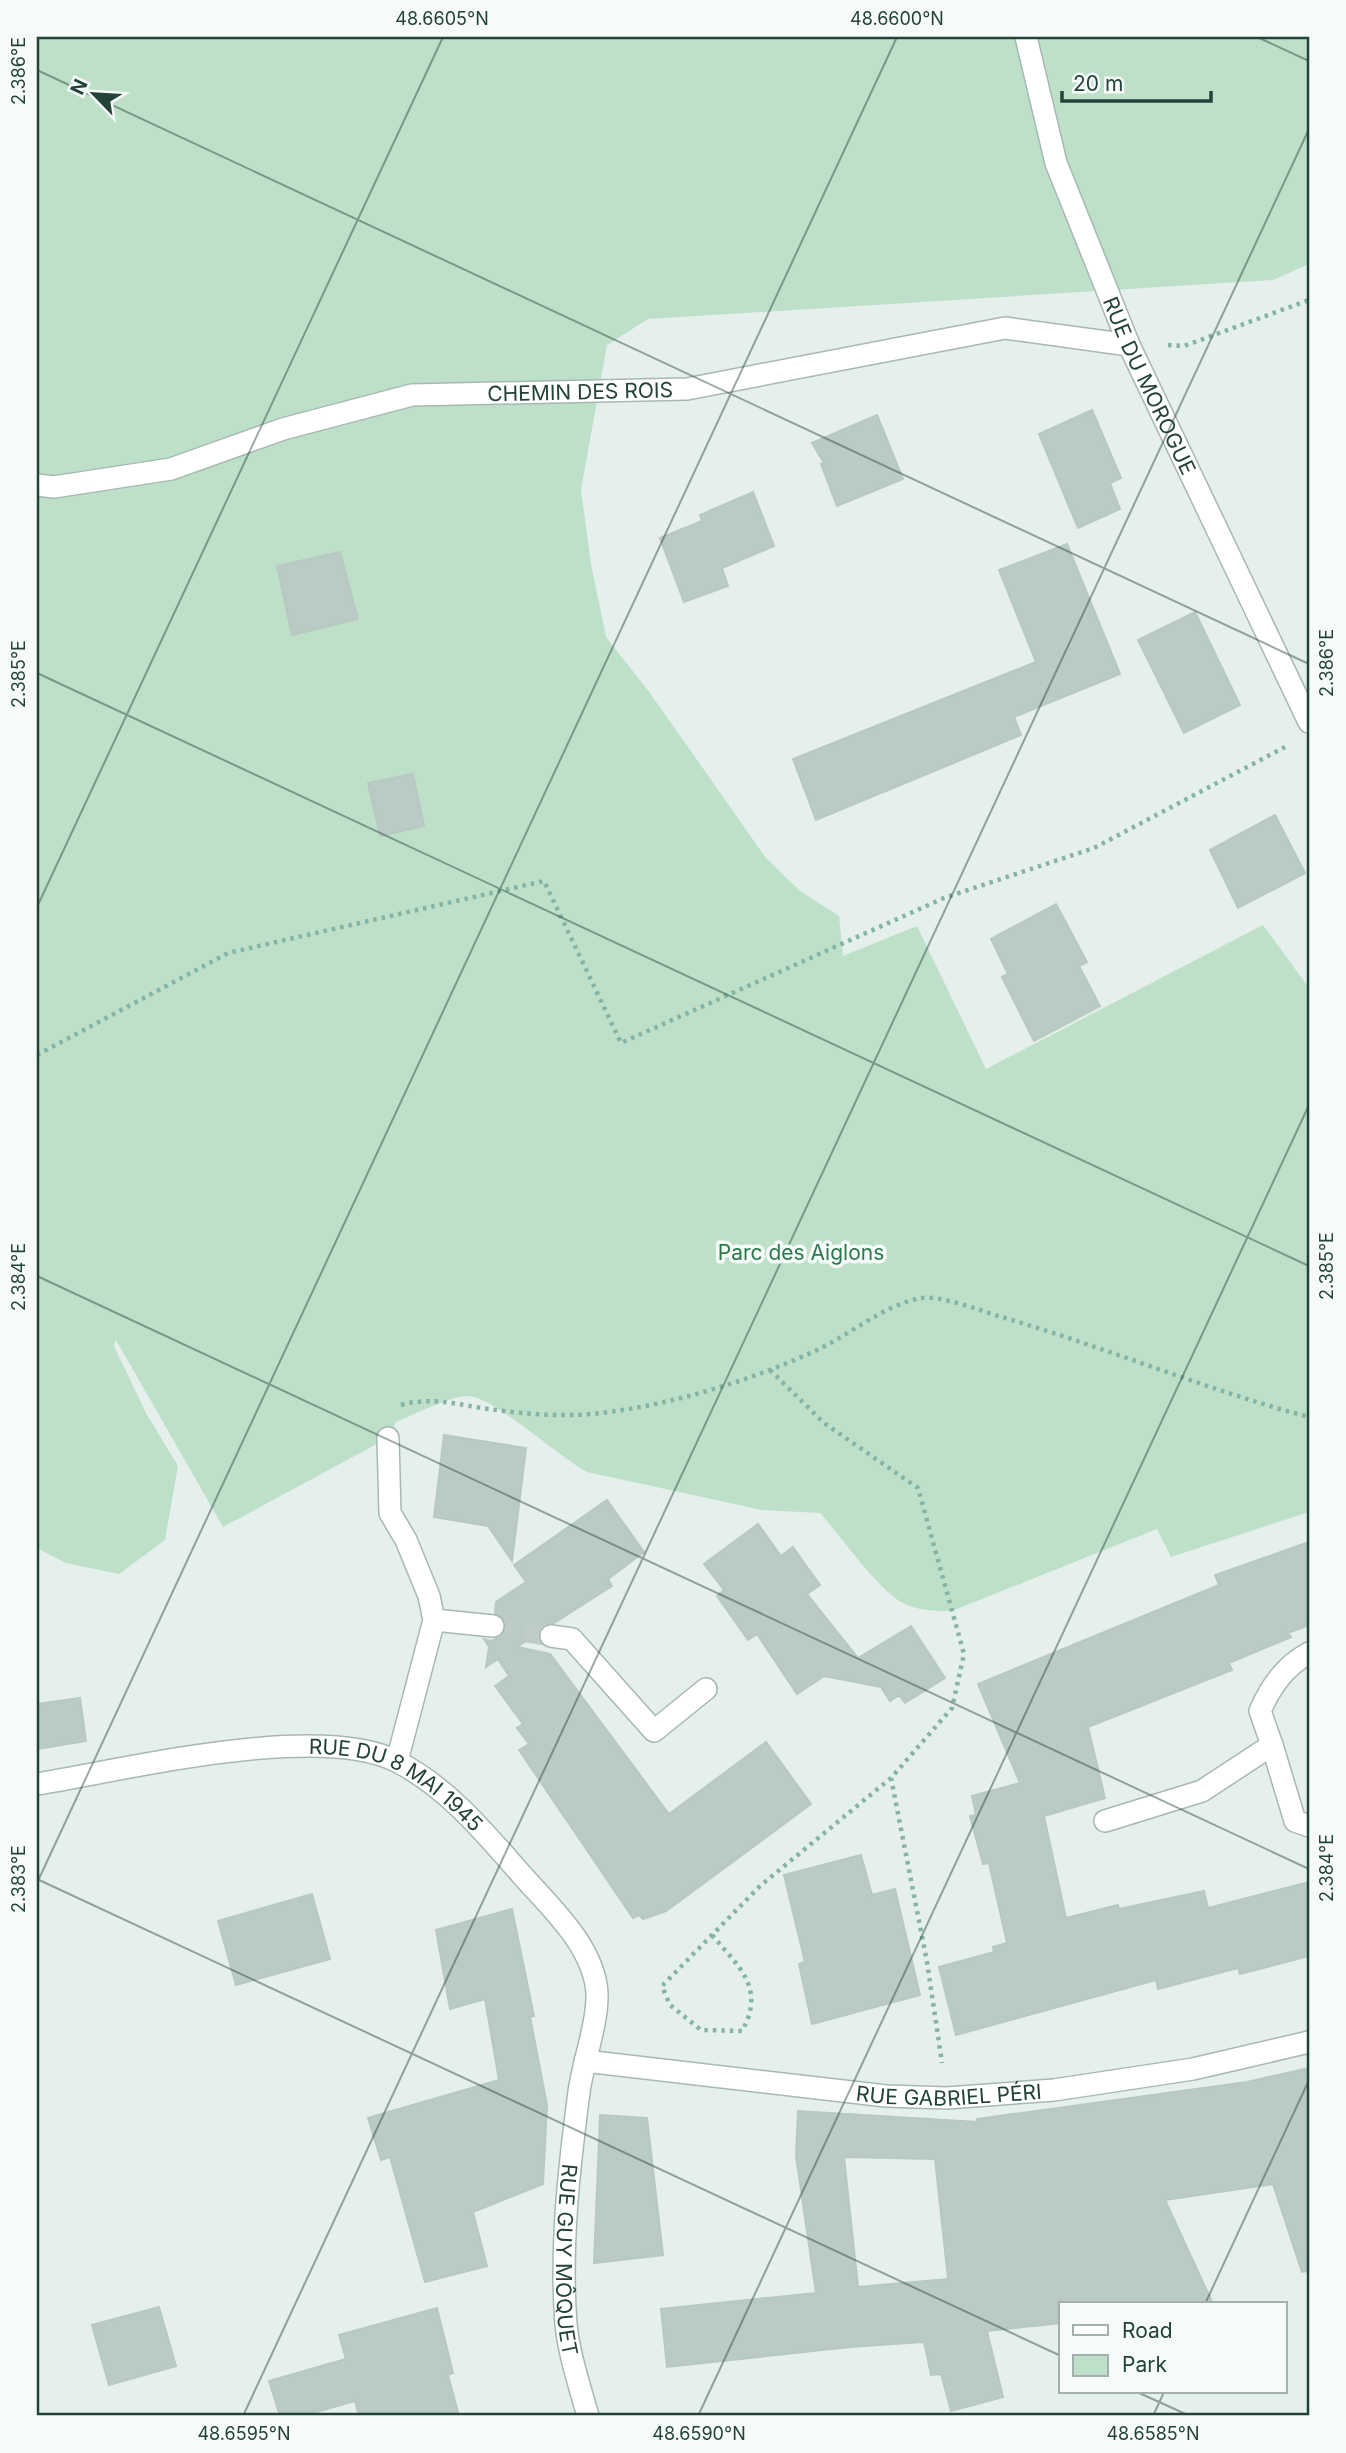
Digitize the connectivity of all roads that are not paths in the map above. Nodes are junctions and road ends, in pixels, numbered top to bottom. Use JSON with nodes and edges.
{"nodes":[{"id":1,"x":1026,"y":37,"type":"edge"},
{"id":2,"x":1129,"y":345,"type":"junction"},
{"id":3,"x":37,"y":485,"type":"edge"},
{"id":4,"x":1309,"y":722,"type":"edge"},
{"id":5,"x":388,"y":1438,"type":"road end"},
{"id":6,"x":434,"y":1620,"type":"junction"},
{"id":7,"x":493,"y":1626,"type":"tunnel mouth"},
{"id":8,"x":551,"y":1636,"type":"tunnel mouth"},
{"id":9,"x":1309,"y":1653,"type":"edge"},
{"id":10,"x":706,"y":1689,"type":"dead end"},
{"id":11,"x":1272,"y":1745,"type":"junction"},
{"id":12,"x":397,"y":1762,"type":"junction"},
{"id":13,"x":37,"y":1784,"type":"edge"},
{"id":14,"x":1105,"y":1821,"type":"dead end"},
{"id":15,"x":1309,"y":1826,"type":"edge"},
{"id":16,"x":1309,"y":2042,"type":"edge"},
{"id":17,"x":585,"y":2061,"type":"junction"},
{"id":18,"x":588,"y":2416,"type":"edge"}],
"edges":[{"from":1,"to":2,"type":"street","name":"RUE DU MOROGUE"},
{"from":2,"to":3,"type":"street","name":"CHEMIN DES ROIS"},
{"from":2,"to":4,"type":"street","name":"RUE DU MOROGUE"},
{"from":5,"to":6,"type":"street"},
{"from":6,"to":7,"type":"street"},
{"from":6,"to":12,"type":"street"},
{"from":8,"to":10,"type":"street"},
{"from":9,"to":11,"type":"street"},
{"from":11,"to":14,"type":"street"},
{"from":11,"to":15,"type":"street"},
{"from":12,"to":13,"type":"street","name":"RUE DU 8 MAI 1945"},
{"from":12,"to":17,"type":"street","name":"RUE DU 8 MAI 1945"},
{"from":16,"to":17,"type":"street","name":"RUE GABRIEL PÉRI"},
{"from":17,"to":18,"type":"street","name":"RUE GUY MÔQUET"}]}
